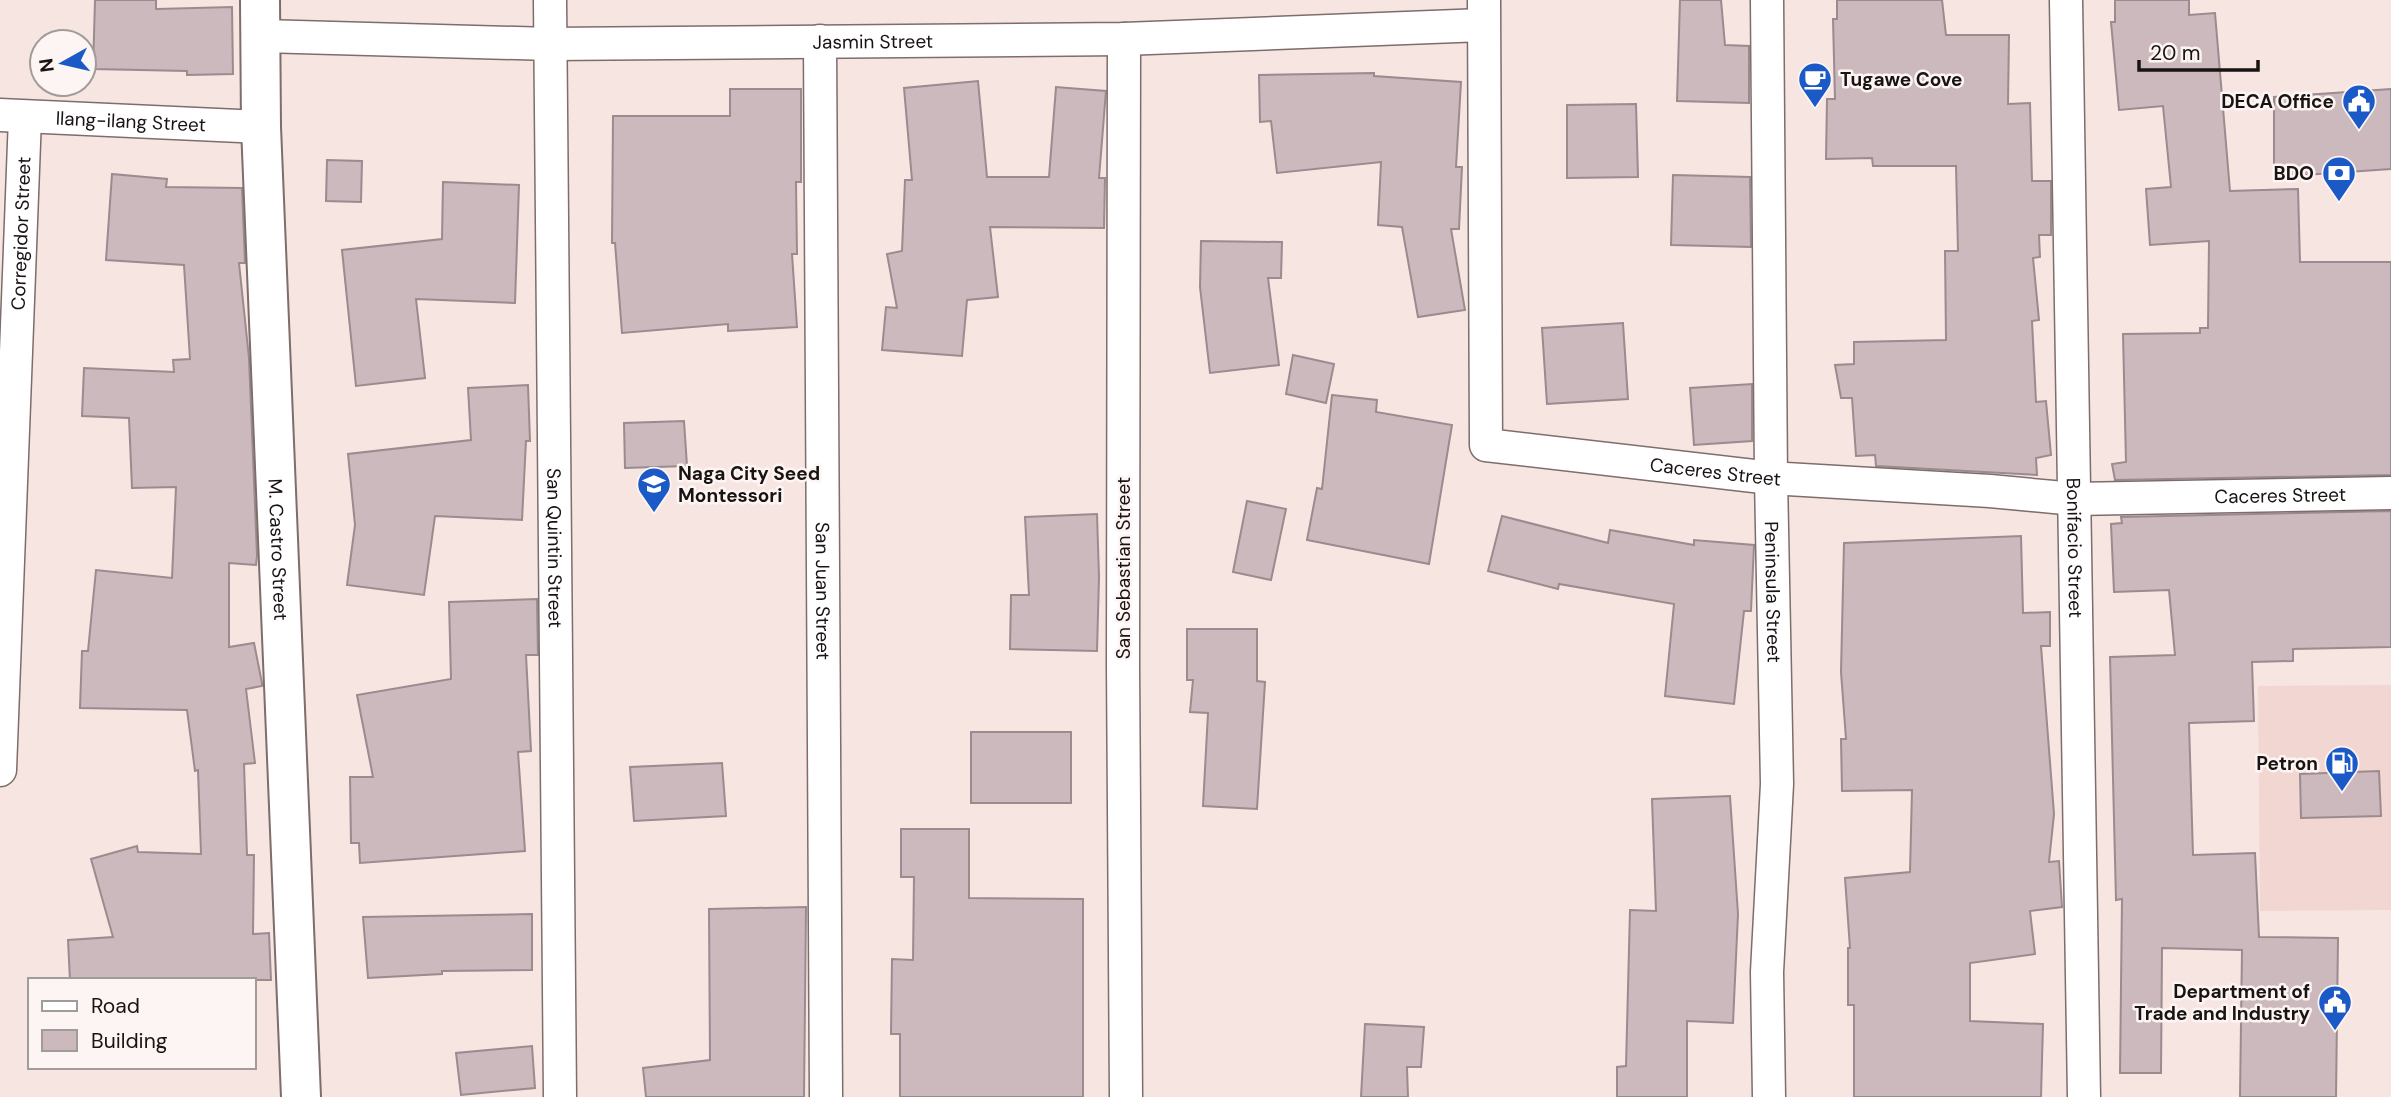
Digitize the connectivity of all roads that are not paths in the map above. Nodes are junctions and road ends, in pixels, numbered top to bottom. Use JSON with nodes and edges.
{"nodes":[{"id":1,"x":550,"y":0,"type":"edge"},
{"id":2,"x":1767,"y":0,"type":"edge"},
{"id":3,"x":2066,"y":0,"type":"edge"},
{"id":4,"x":1483,"y":13,"type":"edge"},
{"id":5,"x":261,"y":18,"type":"edge"},
{"id":6,"x":1124,"y":38,"type":"junction"},
{"id":7,"x":820,"y":41,"type":"junction"},
{"id":8,"x":551,"y":44,"type":"junction"},
{"id":9,"x":13,"y":116,"type":"edge"},
{"id":10,"x":261,"y":127,"type":"junction"},
{"id":11,"x":1771,"y":478,"type":"junction"},
{"id":12,"x":2391,"y":493,"type":"edge"},
{"id":13,"x":2075,"y":499,"type":"junction"},
{"id":14,"x":0,"y":769,"type":"edge"},
{"id":15,"x":301,"y":1097,"type":"edge"},
{"id":16,"x":561,"y":1097,"type":"edge"},
{"id":17,"x":826,"y":1097,"type":"edge"},
{"id":18,"x":1126,"y":1097,"type":"edge"},
{"id":19,"x":1769,"y":1097,"type":"edge"},
{"id":20,"x":2084,"y":1097,"type":"edge"}],
"edges":[{"from":1,"to":8,"type":"street","name":"San Quintin Street"},
{"from":2,"to":11,"type":"street","name":"Peninsula Street"},
{"from":3,"to":13,"type":"street","name":"Bonifacio Street"},
{"from":4,"to":6,"type":"street","name":"Jasmin Street"},
{"from":4,"to":11,"type":"street","name":"Caceres Street"},
{"from":5,"to":8,"type":"street","name":"Jasmin Street"},
{"from":5,"to":10,"type":"street","name":"M. Castro Street"},
{"from":6,"to":7,"type":"street","name":"Jasmin Street"},
{"from":6,"to":18,"type":"street","name":"San Sebastian Street"},
{"from":7,"to":8,"type":"street","name":"Jasmin Street"},
{"from":7,"to":17,"type":"street","name":"San Juan Street"},
{"from":8,"to":16,"type":"street","name":"San Quintin Street"},
{"from":9,"to":10,"type":"street","name":"Ilang-ilang Street"},
{"from":9,"to":14,"type":"street","name":"Corregidor Street"},
{"from":10,"to":15,"type":"street","name":"M. Castro Street"},
{"from":11,"to":13,"type":"street","name":"Caceres Street"},
{"from":11,"to":19,"type":"street","name":"Peninsula Street"},
{"from":12,"to":13,"type":"street","name":"Caceres Street"},
{"from":13,"to":20,"type":"street","name":"Bonifacio Street"}]}
